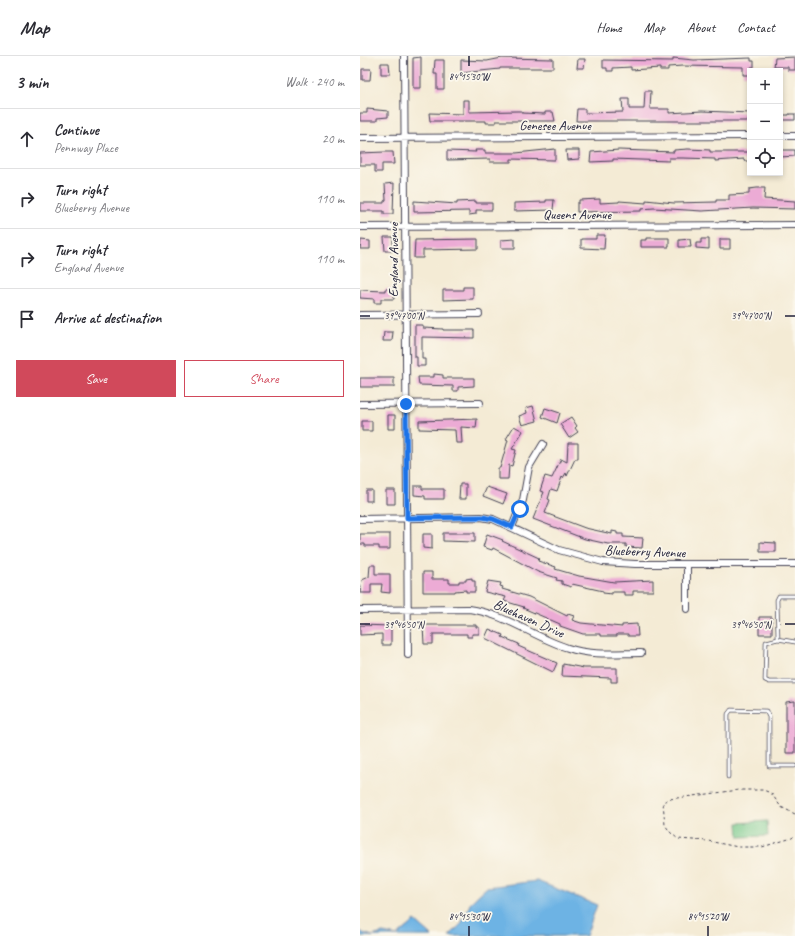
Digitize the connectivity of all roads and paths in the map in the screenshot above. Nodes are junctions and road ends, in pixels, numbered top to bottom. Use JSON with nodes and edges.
{"nodes":[{"id":1,"x":404,"y":56,"type":"edge"},
{"id":2,"x":747,"y":136,"type":"edge"},
{"id":3,"x":783,"y":136,"type":"edge"},
{"id":4,"x":795,"y":136,"type":"edge"},
{"id":5,"x":360,"y":138,"type":"edge"},
{"id":6,"x":404,"y":138,"type":"junction"},
{"id":7,"x":795,"y":225,"type":"edge"},
{"id":8,"x":404,"y":226,"type":"junction"},
{"id":9,"x":360,"y":227,"type":"edge"},
{"id":10,"x":405,"y":314,"type":"junction"},
{"id":11,"x":479,"y":314,"type":"dead end"},
{"id":12,"x":360,"y":315,"type":"edge"},
{"id":13,"x":480,"y":403,"type":"dead end"},
{"id":14,"x":360,"y":404,"type":"edge"},
{"id":15,"x":406,"y":404,"type":"junction"},
{"id":16,"x":543,"y":444,"type":"dead end"},
{"id":17,"x":360,"y":518,"type":"edge"},
{"id":18,"x":407,"y":518,"type":"junction"},
{"id":19,"x":512,"y":527,"type":"junction"},
{"id":20,"x":687,"y":564,"type":"junction"},
{"id":21,"x":795,"y":564,"type":"edge"},
{"id":22,"x":795,"y":596,"type":"edge"},
{"id":23,"x":687,"y":609,"type":"dead end"},
{"id":24,"x":360,"y":610,"type":"edge"},
{"id":25,"x":408,"y":610,"type":"junction"},
{"id":26,"x":778,"y":639,"type":"junction"},
{"id":27,"x":795,"y":642,"type":"edge"},
{"id":28,"x":641,"y":653,"type":"dead end"},
{"id":29,"x":408,"y":655,"type":"dead end"},
{"id":30,"x":795,"y":682,"type":"edge"},
{"id":31,"x":795,"y":766,"type":"edge"},
{"id":32,"x":728,"y":777,"type":"dead end"},
{"id":33,"x":795,"y":814,"type":"edge"},
{"id":34,"x":795,"y":835,"type":"edge"}],
"edges":[{"from":1,"to":6,"type":"street","name":"England Avenue"},
{"from":2,"to":6,"type":"street","name":"Genesee Avenue"},
{"from":3,"to":4,"type":"street"},
{"from":5,"to":6,"type":"street","name":"Genesee Avenue"},
{"from":6,"to":8,"type":"street","name":"England Avenue"},
{"from":7,"to":8,"type":"street","name":"Queens Avenue"},
{"from":8,"to":9,"type":"street","name":"Queens Avenue"},
{"from":8,"to":10,"type":"street","name":"England Avenue"},
{"from":10,"to":11,"type":"street"},
{"from":10,"to":12,"type":"street"},
{"from":10,"to":15,"type":"street","name":"England Avenue"},
{"from":13,"to":15,"type":"street"},
{"from":14,"to":15,"type":"street"},
{"from":15,"to":18,"type":"street","name":"England Avenue"},
{"from":16,"to":19,"type":"street"},
{"from":17,"to":18,"type":"street","name":"Blueberry Avenue"},
{"from":18,"to":19,"type":"street","name":"Blueberry Avenue"},
{"from":18,"to":25,"type":"street","name":"England Avenue"},
{"from":19,"to":20,"type":"street","name":"Blueberry Avenue"},
{"from":20,"to":21,"type":"street","name":"Blueberry Avenue"},
{"from":20,"to":23,"type":"street"},
{"from":22,"to":26,"type":"lane"},
{"from":24,"to":25,"type":"street","name":"Bluehaven Drive"},
{"from":25,"to":28,"type":"street","name":"Bluehaven Drive"},
{"from":25,"to":29,"type":"street","name":"England Avenue"},
{"from":26,"to":27,"type":"lane"},
{"from":26,"to":30,"type":"lane"},
{"from":31,"to":32,"type":"lane"},
{"from":33,"to":34,"type":"path"}]}
